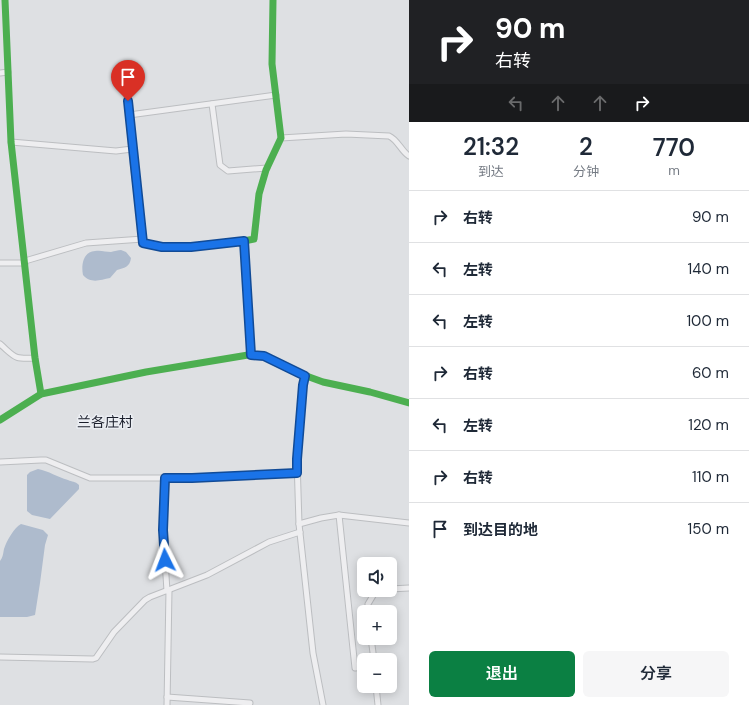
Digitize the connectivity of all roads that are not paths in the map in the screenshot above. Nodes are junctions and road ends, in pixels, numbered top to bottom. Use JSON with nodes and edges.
{"nodes":[{"id":1,"x":5,"y":0,"type":"edge"},
{"id":2,"x":274,"y":0,"type":"edge"},
{"id":3,"x":8,"y":72,"type":"junction"},
{"id":4,"x":0,"y":73,"type":"edge"},
{"id":5,"x":125,"y":76,"type":"dead end"},
{"id":6,"x":276,"y":95,"type":"junction"},
{"id":7,"x":212,"y":104,"type":"junction"},
{"id":8,"x":129,"y":115,"type":"junction"},
{"id":9,"x":281,"y":138,"type":"junction"},
{"id":10,"x":12,"y":142,"type":"junction"},
{"id":11,"x":132,"y":149,"type":"junction"},
{"id":12,"x":409,"y":156,"type":"edge"},
{"id":13,"x":267,"y":168,"type":"junction"},
{"id":14,"x":143,"y":239,"type":"junction"},
{"id":15,"x":244,"y":241,"type":"junction"},
{"id":16,"x":25,"y":262,"type":"junction"},
{"id":17,"x":0,"y":263,"type":"edge"},
{"id":18,"x":0,"y":344,"type":"edge"},
{"id":19,"x":251,"y":355,"type":"junction"},
{"id":20,"x":35,"y":358,"type":"junction"},
{"id":21,"x":305,"y":376,"type":"junction"},
{"id":22,"x":41,"y":394,"type":"junction"},
{"id":23,"x":409,"y":403,"type":"edge"},
{"id":24,"x":0,"y":420,"type":"edge"},
{"id":25,"x":0,"y":462,"type":"edge"},
{"id":26,"x":297,"y":473,"type":"junction"},
{"id":27,"x":165,"y":478,"type":"junction"},
{"id":28,"x":339,"y":515,"type":"junction"},
{"id":29,"x":409,"y":523,"type":"edge"},
{"id":30,"x":299,"y":524,"type":"junction"},
{"id":31,"x":300,"y":532,"type":"junction"},
{"id":32,"x":409,"y":588,"type":"edge"},
{"id":33,"x":397,"y":589,"type":"edge"},
{"id":34,"x":168,"y":590,"type":"junction"},
{"id":35,"x":0,"y":657,"type":"edge"},
{"id":36,"x":357,"y":668,"type":"edge"},
{"id":37,"x":377,"y":693,"type":"edge"},
{"id":38,"x":167,"y":697,"type":"junction"},
{"id":39,"x":225,"y":703,"type":"edge"},
{"id":40,"x":250,"y":703,"type":"dead end"},
{"id":41,"x":167,"y":705,"type":"edge"},
{"id":42,"x":323,"y":705,"type":"edge"},
{"id":43,"x":378,"y":705,"type":"edge"}],
"edges":[{"from":1,"to":3,"type":"street"},
{"from":2,"to":6,"type":"street"},
{"from":3,"to":4,"type":"street"},
{"from":3,"to":10,"type":"street"},
{"from":5,"to":8,"type":"street"},
{"from":6,"to":7,"type":"street"},
{"from":6,"to":9,"type":"street"},
{"from":7,"to":8,"type":"street"},
{"from":7,"to":13,"type":"street"},
{"from":8,"to":11,"type":"street"},
{"from":9,"to":12,"type":"street"},
{"from":9,"to":13,"type":"street"},
{"from":10,"to":11,"type":"street"},
{"from":10,"to":16,"type":"street"},
{"from":11,"to":14,"type":"street"},
{"from":13,"to":15,"type":"street"},
{"from":14,"to":15,"type":"street"},
{"from":14,"to":16,"type":"street"},
{"from":15,"to":19,"type":"street"},
{"from":16,"to":17,"type":"street"},
{"from":16,"to":20,"type":"street"},
{"from":18,"to":20,"type":"street"},
{"from":19,"to":21,"type":"street"},
{"from":19,"to":22,"type":"street"},
{"from":20,"to":22,"type":"street"},
{"from":21,"to":23,"type":"street"},
{"from":21,"to":26,"type":"street"},
{"from":22,"to":24,"type":"street"},
{"from":25,"to":27,"type":"street"},
{"from":26,"to":27,"type":"street"},
{"from":26,"to":30,"type":"street"},
{"from":27,"to":34,"type":"street"},
{"from":28,"to":29,"type":"street"},
{"from":28,"to":30,"type":"street"},
{"from":28,"to":36,"type":"street"},
{"from":30,"to":31,"type":"street"},
{"from":31,"to":34,"type":"street"},
{"from":31,"to":42,"type":"street"},
{"from":32,"to":33,"type":"street"},
{"from":34,"to":35,"type":"street"},
{"from":34,"to":38,"type":"street"},
{"from":37,"to":43,"type":"street"},
{"from":38,"to":39,"type":"street"},
{"from":38,"to":41,"type":"street"},
{"from":39,"to":40,"type":"street"}]}
